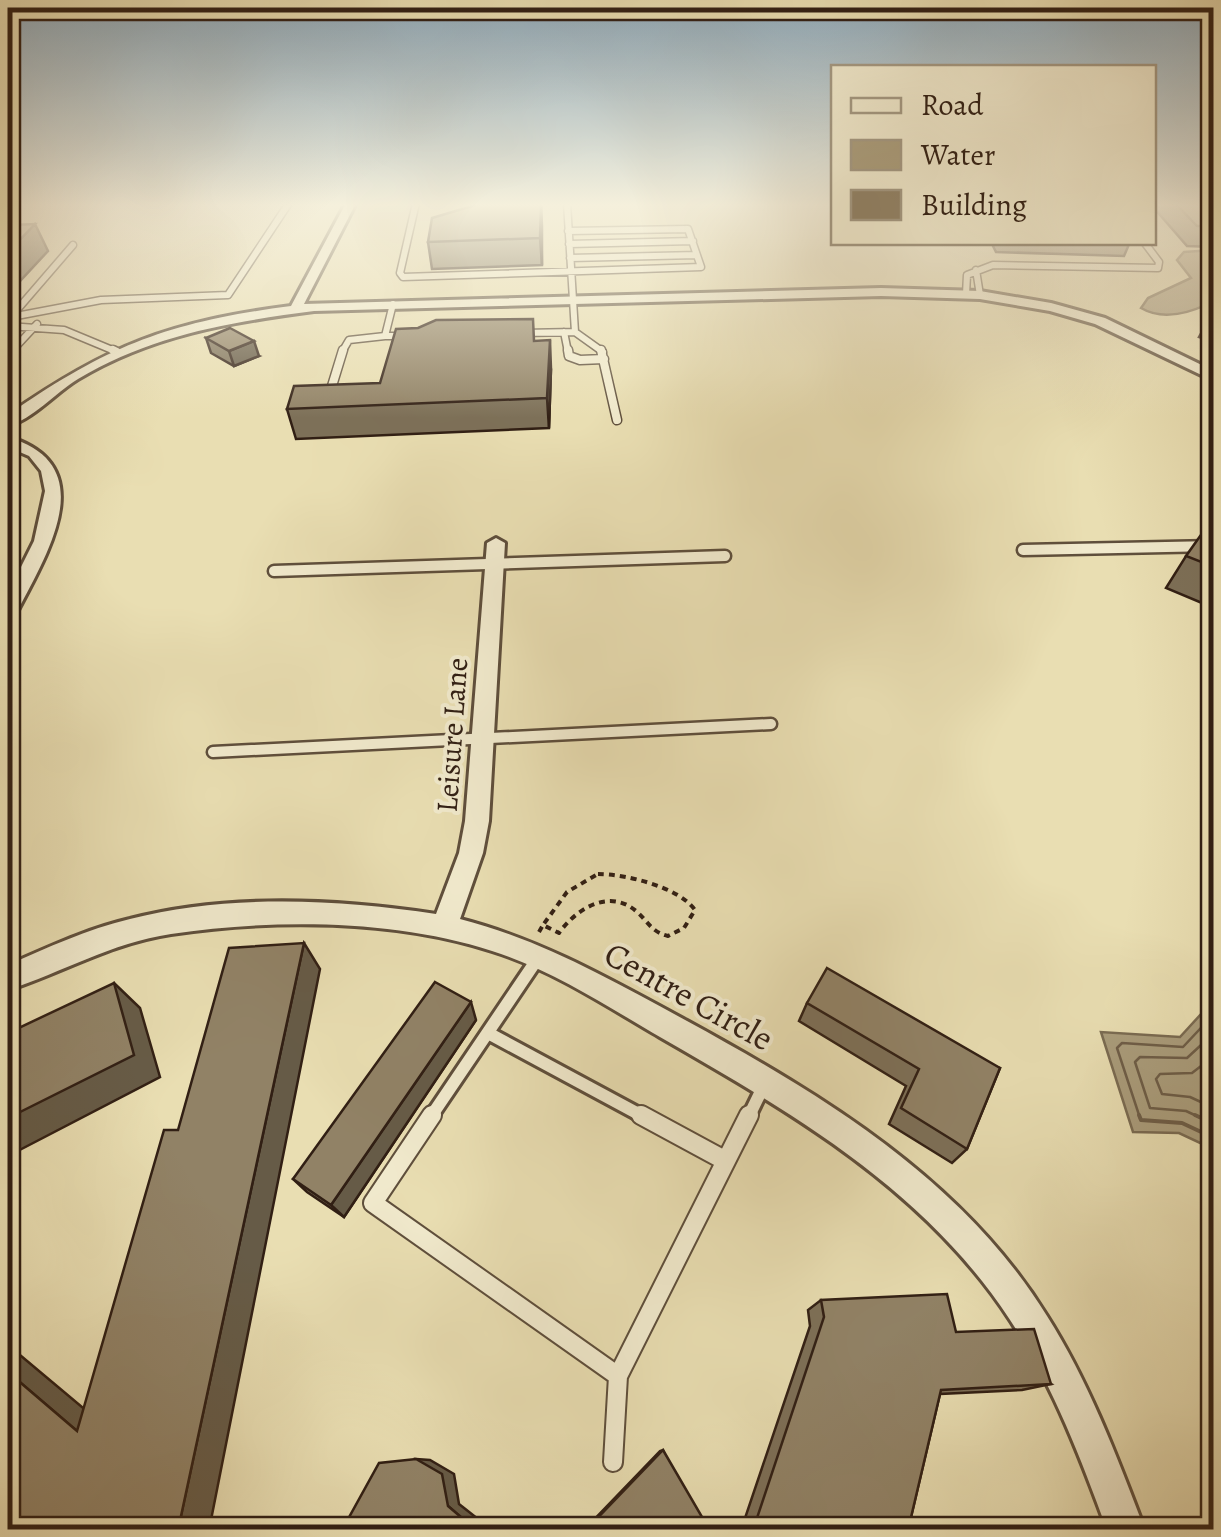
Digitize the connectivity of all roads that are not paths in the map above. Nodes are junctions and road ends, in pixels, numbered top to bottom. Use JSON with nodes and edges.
{"nodes":[{"id":1,"x":48,"y":275,"type":"edge"},
{"id":2,"x":241,"y":275,"type":"edge"},
{"id":3,"x":313,"y":275,"type":"edge"},
{"id":4,"x":400,"y":275,"type":"edge"},
{"id":5,"x":454,"y":275,"type":"edge"},
{"id":6,"x":571,"y":275,"type":"edge"},
{"id":7,"x":967,"y":275,"type":"edge"},
{"id":8,"x":975,"y":275,"type":"edge"},
{"id":9,"x":973,"y":294,"type":"junction"},
{"id":10,"x":572,"y":300,"type":"junction"},
{"id":11,"x":393,"y":304,"type":"junction"},
{"id":12,"x":296,"y":308,"type":"junction"},
{"id":13,"x":9,"y":322,"type":"edge"},
{"id":14,"x":37,"y":324,"type":"junction"},
{"id":15,"x":564,"y":332,"type":"junction"},
{"id":16,"x":575,"y":332,"type":"junction"},
{"id":17,"x":504,"y":333,"type":"edge"},
{"id":18,"x":425,"y":335,"type":"edge"},
{"id":19,"x":385,"y":336,"type":"junction"},
{"id":20,"x":118,"y":352,"type":"junction"},
{"id":21,"x":8,"y":356,"type":"edge"},
{"id":22,"x":604,"y":359,"type":"junction"},
{"id":23,"x":1213,"y":376,"type":"edge"},
{"id":24,"x":327,"y":402,"type":"edge"},
{"id":25,"x":617,"y":420,"type":"dead end"},
{"id":26,"x":8,"y":422,"type":"edge"},
{"id":27,"x":8,"y":442,"type":"edge"},
{"id":28,"x":1214,"y":546,"type":"edge"},
{"id":29,"x":1023,"y":550,"type":"dead end"},
{"id":30,"x":495,"y":554,"type":"junction"},
{"id":31,"x":724,"y":556,"type":"dead end"},
{"id":32,"x":274,"y":571,"type":"dead end"},
{"id":33,"x":14,"y":586,"type":"edge"},
{"id":34,"x":8,"y":610,"type":"edge"},
{"id":35,"x":772,"y":724,"type":"dead end"},
{"id":36,"x":482,"y":741,"type":"junction"},
{"id":37,"x":213,"y":752,"type":"dead end"},
{"id":38,"x":444,"y":926,"type":"junction"},
{"id":39,"x":532,"y":955,"type":"junction"},
{"id":40,"x":8,"y":978,"type":"edge"},
{"id":41,"x":488,"y":1033,"type":"junction"},
{"id":42,"x":766,"y":1081,"type":"junction"},
{"id":43,"x":726,"y":1161,"type":"junction"},
{"id":44,"x":618,"y":1376,"type":"junction"},
{"id":45,"x":612,"y":1462,"type":"dead end"},
{"id":46,"x":1126,"y":1530,"type":"edge"}],
"edges":[{"from":1,"to":13,"type":"lane"},
{"from":2,"to":13,"type":"lane"},
{"from":3,"to":12,"type":"street"},
{"from":4,"to":5,"type":"lane"},
{"from":6,"to":10,"type":"lane"},
{"from":7,"to":9,"type":"lane"},
{"from":8,"to":9,"type":"lane"},
{"from":9,"to":10,"type":"street"},
{"from":9,"to":23,"type":"street"},
{"from":10,"to":11,"type":"street"},
{"from":10,"to":16,"type":"lane"},
{"from":11,"to":12,"type":"street"},
{"from":11,"to":19,"type":"lane"},
{"from":12,"to":20,"type":"street"},
{"from":13,"to":14,"type":"lane"},
{"from":14,"to":20,"type":"lane"},
{"from":14,"to":21,"type":"lane"},
{"from":15,"to":16,"type":"lane"},
{"from":15,"to":17,"type":"lane"},
{"from":15,"to":22,"type":"lane"},
{"from":16,"to":22,"type":"lane"},
{"from":18,"to":19,"type":"lane"},
{"from":19,"to":24,"type":"lane"},
{"from":20,"to":26,"type":"street"},
{"from":22,"to":25,"type":"lane"},
{"from":27,"to":33,"type":"street"},
{"from":28,"to":29,"type":"lane"},
{"from":30,"to":31,"type":"lane"},
{"from":30,"to":32,"type":"lane"},
{"from":30,"to":36,"type":"street","name":"Leisure Lane"},
{"from":33,"to":34,"type":"street"},
{"from":35,"to":36,"type":"lane"},
{"from":36,"to":37,"type":"lane"},
{"from":36,"to":38,"type":"street","name":"Leisure Lane"},
{"from":38,"to":39,"type":"street","name":"Centre Circle"},
{"from":38,"to":40,"type":"street","name":"Centre Circle"},
{"from":39,"to":41,"type":"lane"},
{"from":39,"to":42,"type":"street","name":"Centre Circle"},
{"from":41,"to":43,"type":"lane"},
{"from":41,"to":44,"type":"lane"},
{"from":42,"to":43,"type":"lane"},
{"from":42,"to":46,"type":"street","name":"Centre Circle"},
{"from":43,"to":44,"type":"lane"},
{"from":44,"to":45,"type":"lane"}]}
